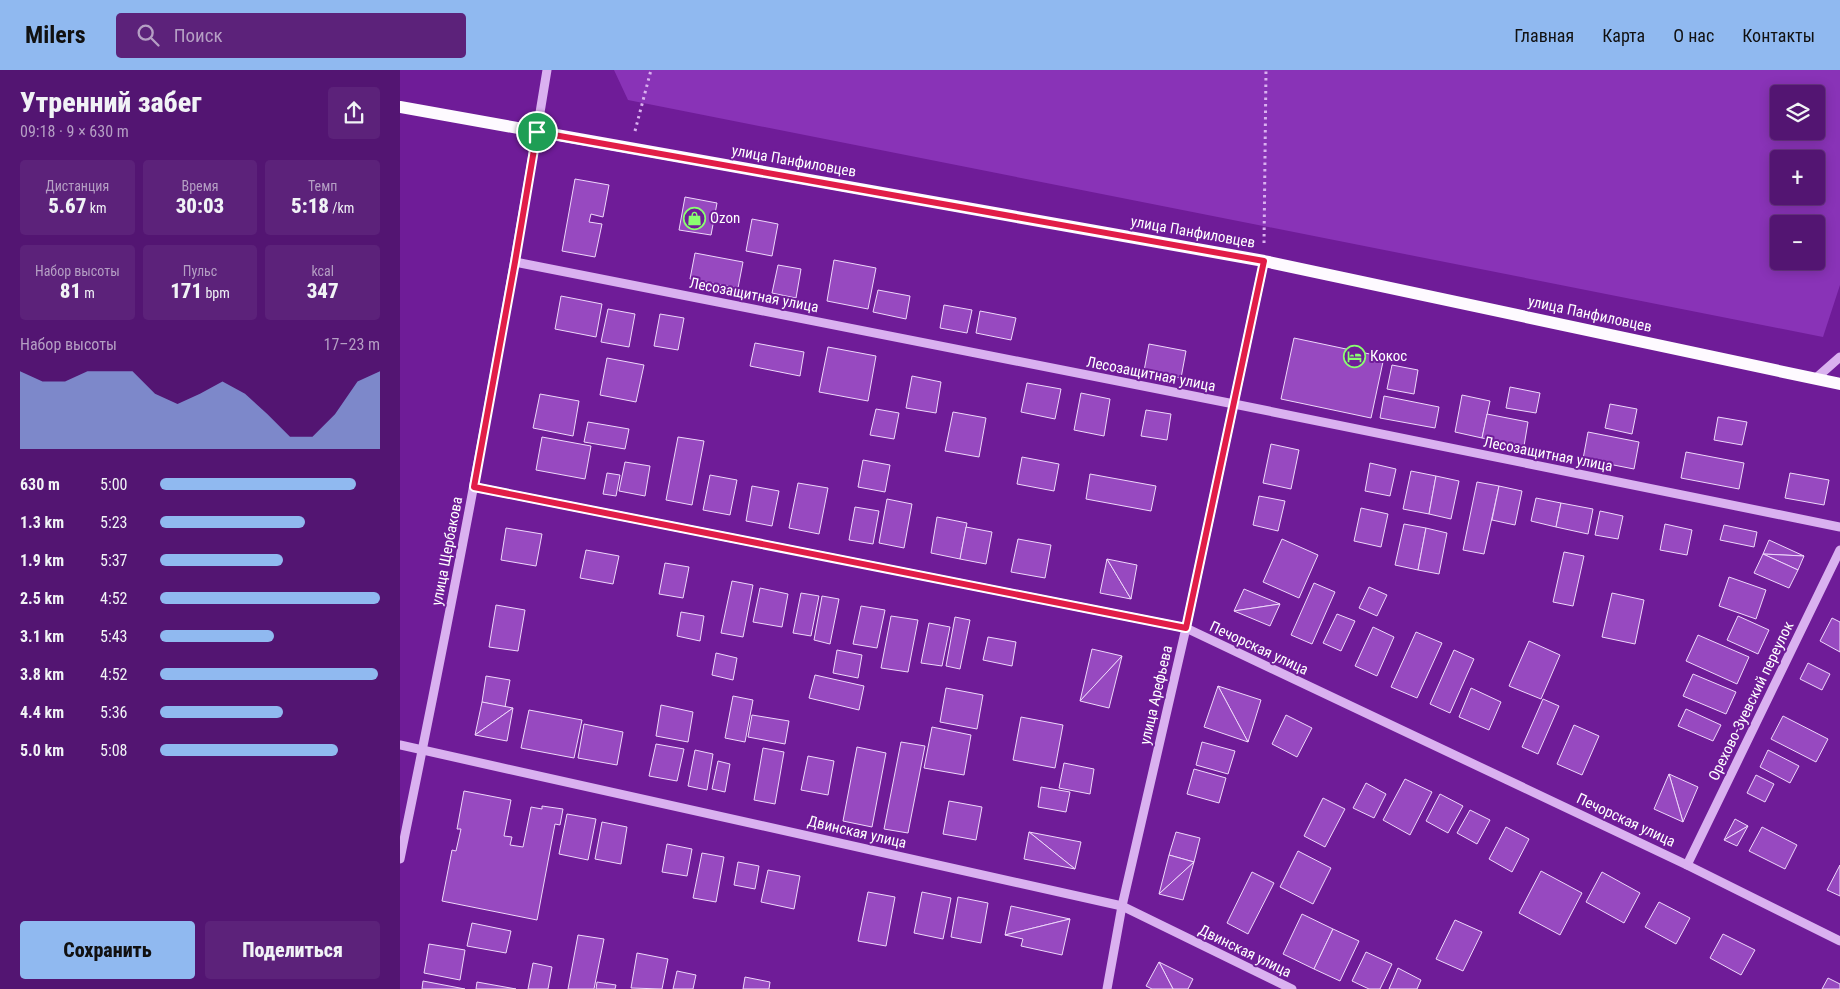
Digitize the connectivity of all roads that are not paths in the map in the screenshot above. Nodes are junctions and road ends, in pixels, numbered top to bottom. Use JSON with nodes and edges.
{"nodes":[{"id":1,"x":546,"y":70,"type":"edge"},
{"id":2,"x":400,"y":108,"type":"edge"},
{"id":3,"x":537,"y":132,"type":"junction"},
{"id":4,"x":1264,"y":261,"type":"junction"},
{"id":5,"x":515,"y":262,"type":"junction"},
{"id":6,"x":1840,"y":357,"type":"edge"},
{"id":7,"x":1815,"y":379,"type":"junction"},
{"id":8,"x":1840,"y":384,"type":"edge"},
{"id":9,"x":1234,"y":404,"type":"junction"},
{"id":10,"x":474,"y":487,"type":"junction"},
{"id":11,"x":1840,"y":527,"type":"edge"},
{"id":12,"x":1840,"y":550,"type":"edge"},
{"id":13,"x":1186,"y":628,"type":"junction"},
{"id":14,"x":400,"y":745,"type":"edge"},
{"id":15,"x":423,"y":749,"type":"junction"},
{"id":16,"x":400,"y":859,"type":"edge"},
{"id":17,"x":1688,"y":864,"type":"junction"},
{"id":18,"x":1122,"y":906,"type":"junction"},
{"id":19,"x":1840,"y":941,"type":"edge"},
{"id":20,"x":1107,"y":989,"type":"edge"},
{"id":21,"x":1292,"y":989,"type":"edge"}],
"edges":[{"from":1,"to":3,"type":"street","name":"улица Щербакова"},
{"from":2,"to":3,"type":"main road","name":"улица Панфиловцев"},
{"from":3,"to":4,"type":"main road","name":"улица Панфиловцев"},
{"from":3,"to":5,"type":"street","name":"улица Щербакова"},
{"from":4,"to":7,"type":"main road","name":"улица Панфиловцев"},
{"from":4,"to":9,"type":"street","name":"улица Арефьева"},
{"from":5,"to":9,"type":"street","name":"Лесозащитная улица"},
{"from":5,"to":10,"type":"street","name":"улица Щербакова"},
{"from":6,"to":7,"type":"street"},
{"from":7,"to":8,"type":"main road","name":"улица Панфиловцев"},
{"from":9,"to":11,"type":"street","name":"Лесозащитная улица"},
{"from":9,"to":13,"type":"street","name":"улица Арефьева"},
{"from":10,"to":13,"type":"street","name":"Печорская улица"},
{"from":10,"to":15,"type":"street","name":"улица Щербакова"},
{"from":12,"to":17,"type":"street","name":"Орехово-Зуевский переулок"},
{"from":13,"to":17,"type":"street","name":"Печорская улица"},
{"from":13,"to":18,"type":"street","name":"улица Арефьева"},
{"from":14,"to":15,"type":"street","name":"Двинская улица"},
{"from":15,"to":16,"type":"street","name":"улица Щербакова"},
{"from":15,"to":18,"type":"street","name":"Двинская улица"},
{"from":17,"to":19,"type":"street","name":"Печорская улица"},
{"from":18,"to":20,"type":"street","name":"улица Арефьева"},
{"from":18,"to":21,"type":"street","name":"Двинская улица"}]}
